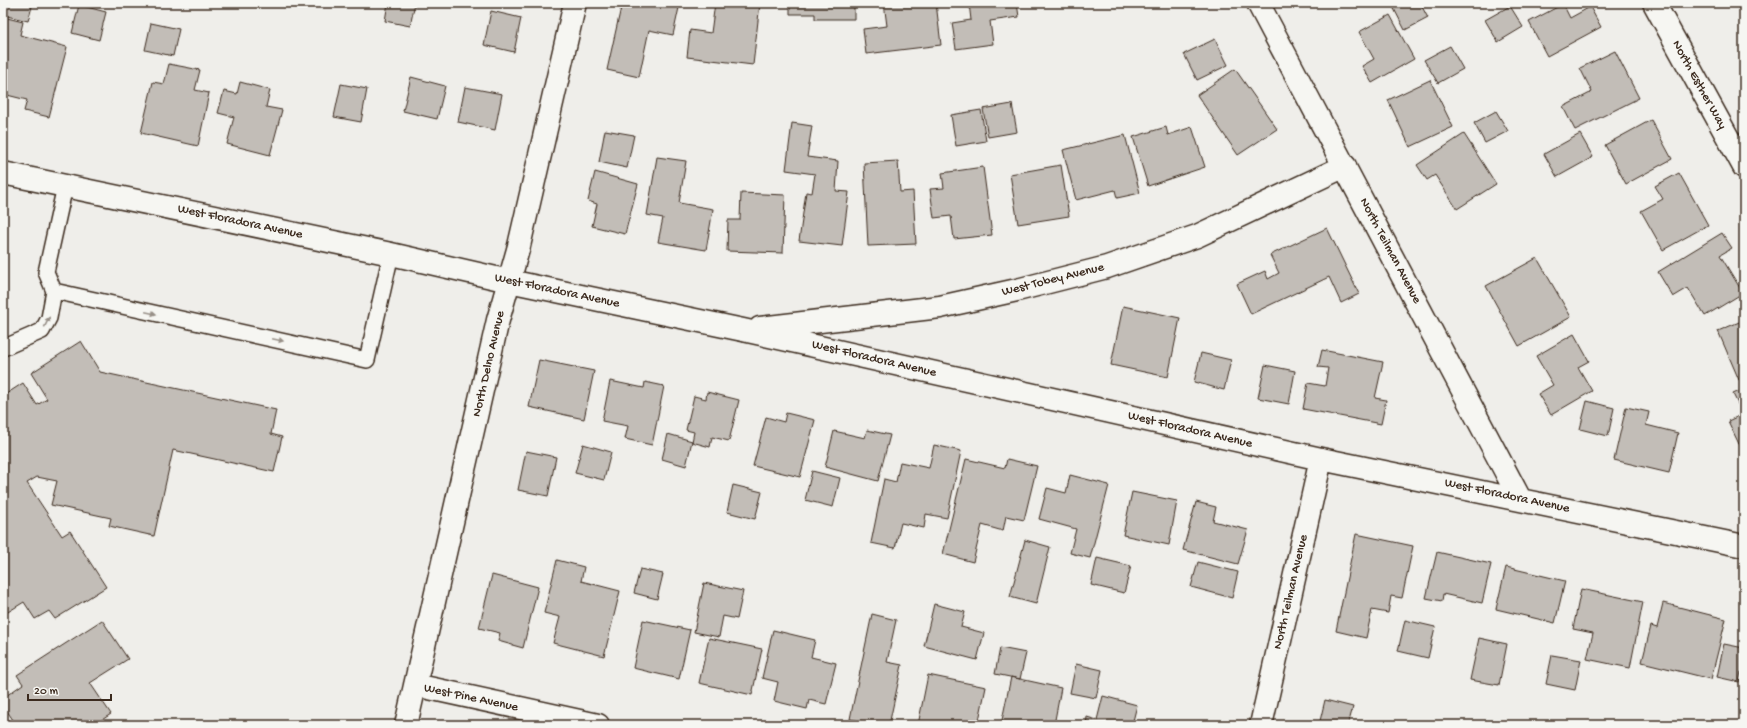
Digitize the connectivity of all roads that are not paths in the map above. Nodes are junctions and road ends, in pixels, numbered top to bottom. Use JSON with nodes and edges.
{"nodes":[{"id":1,"x":575,"y":3,"type":"edge"},
{"id":2,"x":1258,"y":3,"type":"edge"},
{"id":3,"x":1654,"y":3,"type":"edge"},
{"id":4,"x":1345,"y":166,"type":"junction"},
{"id":5,"x":1744,"y":167,"type":"edge"},
{"id":6,"x":3,"y":173,"type":"edge"},
{"id":7,"x":65,"y":186,"type":"junction"},
{"id":8,"x":391,"y":254,"type":"junction"},
{"id":9,"x":509,"y":281,"type":"junction"},
{"id":10,"x":54,"y":291,"type":"junction"},
{"id":11,"x":743,"y":330,"type":"junction"},
{"id":12,"x":3,"y":348,"type":"edge"},
{"id":13,"x":1321,"y":459,"type":"junction"},
{"id":14,"x":1520,"y":499,"type":"junction"},
{"id":15,"x":1744,"y":546,"type":"edge"},
{"id":16,"x":415,"y":685,"type":"junction"},
{"id":17,"x":406,"y":725,"type":"edge"},
{"id":18,"x":598,"y":725,"type":"edge"},
{"id":19,"x":1261,"y":725,"type":"edge"}],
"edges":[{"from":1,"to":9,"type":"street","name":"North Delno Avenue"},
{"from":2,"to":4,"type":"street","name":"North Teilman Avenue"},
{"from":3,"to":5,"type":"street","name":"North Esther Way"},
{"from":4,"to":11,"type":"street","name":"West Tobey Avenue"},
{"from":4,"to":14,"type":"street","name":"North Teilman Avenue"},
{"from":6,"to":7,"type":"street","name":"West Floradora Avenue"},
{"from":7,"to":8,"type":"street","name":"West Floradora Avenue"},
{"from":7,"to":10,"type":"lane"},
{"from":8,"to":9,"type":"street","name":"West Floradora Avenue"},
{"from":10,"to":8,"type":"lane","one_way":true},
{"from":9,"to":11,"type":"street","name":"West Floradora Avenue"},
{"from":9,"to":16,"type":"street","name":"North Delno Avenue"},
{"from":12,"to":10,"type":"lane","one_way":true},
{"from":11,"to":13,"type":"street","name":"West Floradora Avenue"},
{"from":13,"to":14,"type":"street","name":"West Floradora Avenue"},
{"from":13,"to":19,"type":"street","name":"North Teilman Avenue"},
{"from":14,"to":15,"type":"street","name":"West Floradora Avenue"},
{"from":16,"to":17,"type":"street","name":"North Delno Avenue"},
{"from":16,"to":18,"type":"street","name":"West Pine Avenue"}]}
